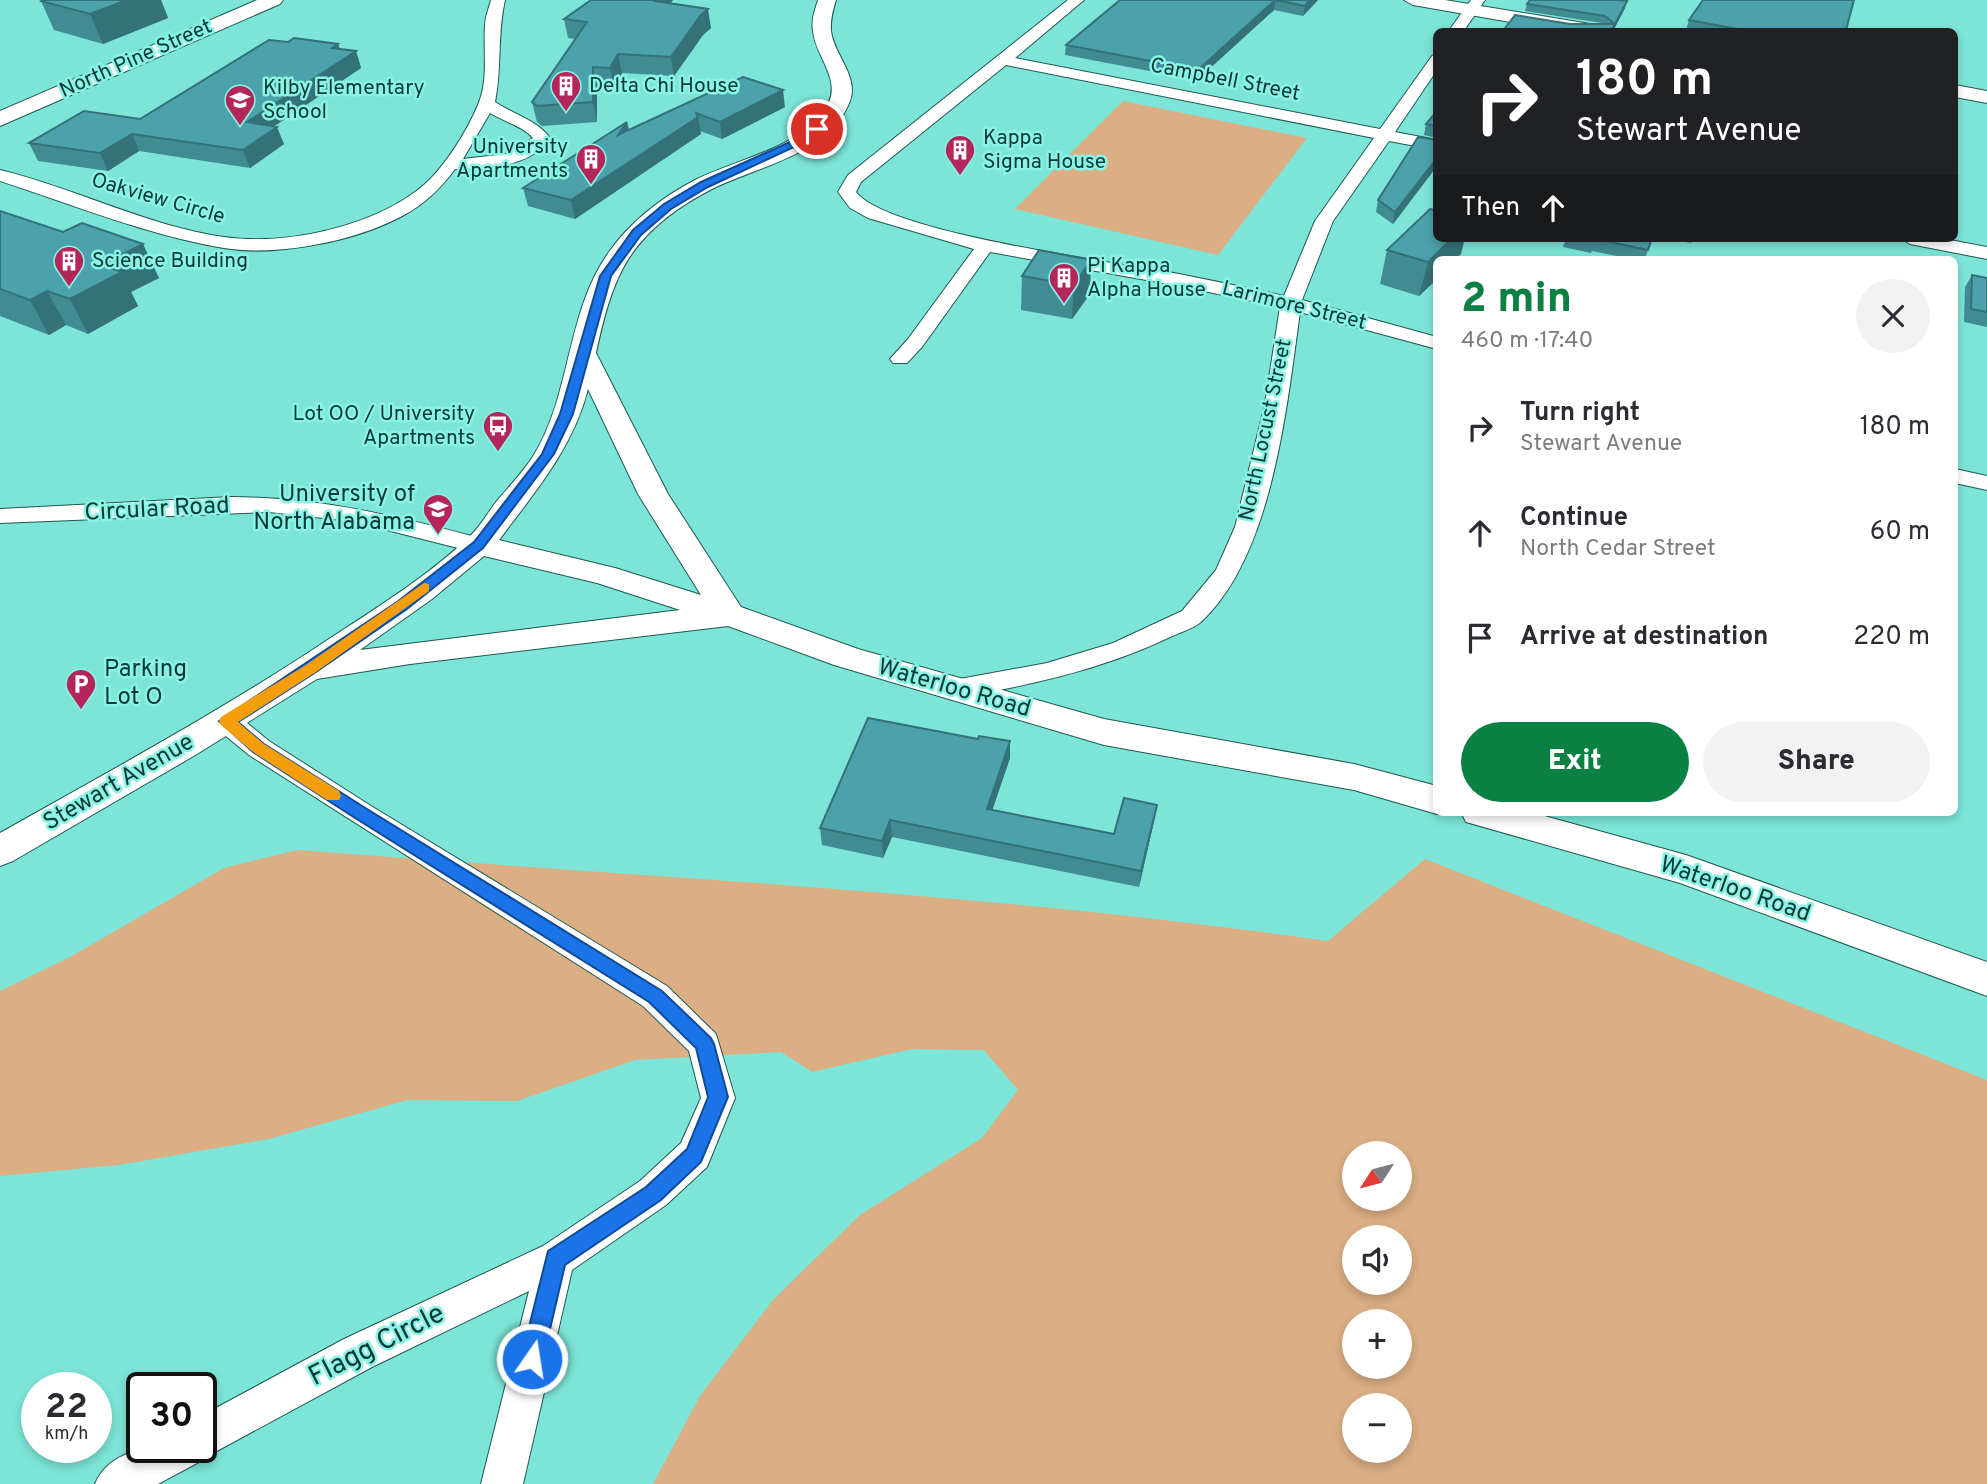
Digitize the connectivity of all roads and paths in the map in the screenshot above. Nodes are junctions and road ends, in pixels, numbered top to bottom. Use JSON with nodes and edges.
{"nodes":[{"id":1,"x":273,"y":0,"type":"edge"},
{"id":2,"x":498,"y":0,"type":"edge"},
{"id":3,"x":827,"y":0,"type":"edge"},
{"id":4,"x":1077,"y":0,"type":"edge"},
{"id":5,"x":1413,"y":0,"type":"edge"},
{"id":6,"x":1474,"y":5,"type":"edge"},
{"id":7,"x":1458,"y":28,"type":"edge"},
{"id":8,"x":1583,"y":28,"type":"edge"},
{"id":9,"x":1004,"y":60,"type":"junction"},
{"id":10,"x":1433,"y":65,"type":"edge"},
{"id":11,"x":1958,"y":92,"type":"edge"},
{"id":12,"x":1987,"y":97,"type":"edge"},
{"id":13,"x":487,"y":104,"type":"junction"},
{"id":14,"x":0,"y":119,"type":"edge"},
{"id":15,"x":1382,"y":134,"type":"junction"},
{"id":16,"x":1433,"y":144,"type":"edge"},
{"id":17,"x":451,"y":164,"type":"junction"},
{"id":18,"x":0,"y":175,"type":"edge"},
{"id":19,"x":1930,"y":242,"type":"edge"},
{"id":20,"x":985,"y":246,"type":"junction"},
{"id":21,"x":1987,"y":253,"type":"edge"},
{"id":22,"x":1291,"y":303,"type":"junction"},
{"id":23,"x":1433,"y":342,"type":"edge"},
{"id":24,"x":584,"y":354,"type":"junction"},
{"id":25,"x":900,"y":359,"type":"dead end"},
{"id":26,"x":1958,"y":477,"type":"edge"},
{"id":27,"x":1987,"y":483,"type":"edge"},
{"id":28,"x":0,"y":516,"type":"edge"},
{"id":29,"x":478,"y":545,"type":"junction"},
{"id":30,"x":730,"y":615,"type":"junction"},
{"id":31,"x":311,"y":669,"type":"junction"},
{"id":32,"x":953,"y":689,"type":"junction"},
{"id":33,"x":226,"y":721,"type":"junction"},
{"id":34,"x":1433,"y":799,"type":"edge"},
{"id":35,"x":1493,"y":816,"type":"edge"},
{"id":36,"x":0,"y":851,"type":"edge"},
{"id":37,"x":1987,"y":979,"type":"edge"},
{"id":38,"x":556,"y":1259,"type":"junction"},
{"id":39,"x":217,"y":1429,"type":"edge"},
{"id":40,"x":155,"y":1463,"type":"edge"},
{"id":41,"x":116,"y":1484,"type":"edge"},
{"id":42,"x":502,"y":1484,"type":"edge"}],
"edges":[{"from":1,"to":14,"type":"main road","name":"North Pine Street"},
{"from":2,"to":13,"type":"street","name":"Oakview Circle"},
{"from":3,"to":24,"type":"street","name":"Stewart Avenue"},
{"from":4,"to":9,"type":"street"},
{"from":5,"to":6,"type":"street"},
{"from":6,"to":7,"type":"street"},
{"from":6,"to":8,"type":"street"},
{"from":9,"to":15,"type":"street","name":"Campbell Street"},
{"from":9,"to":20,"type":"street","name":"Larimore Street"},
{"from":10,"to":15,"type":"street","name":"North Locust Street"},
{"from":11,"to":12,"type":"street"},
{"from":13,"to":17,"type":"street","name":"Oakview Circle"},
{"from":13,"to":17,"type":"street"},
{"from":15,"to":16,"type":"street","name":"Campbell Street"},
{"from":15,"to":22,"type":"street","name":"North Locust Street"},
{"from":17,"to":18,"type":"street","name":"Oakview Circle"},
{"from":19,"to":21,"type":"street"},
{"from":20,"to":22,"type":"street","name":"Larimore Street"},
{"from":20,"to":25,"type":"street"},
{"from":22,"to":23,"type":"street","name":"Larimore Street"},
{"from":22,"to":32,"type":"street","name":"North Locust Street"},
{"from":24,"to":29,"type":"street","name":"Stewart Avenue"},
{"from":24,"to":30,"type":"street"},
{"from":26,"to":27,"type":"street"},
{"from":28,"to":29,"type":"street","name":"Circular Road"},
{"from":29,"to":30,"type":"street","name":"Waterloo Road"},
{"from":29,"to":31,"type":"street","name":"Stewart Avenue"},
{"from":30,"to":31,"type":"street"},
{"from":30,"to":32,"type":"street","name":"Waterloo Road"},
{"from":31,"to":33,"type":"street","name":"Stewart Avenue"},
{"from":32,"to":34,"type":"street","name":"Waterloo Road"},
{"from":33,"to":36,"type":"street","name":"Stewart Avenue"},
{"from":33,"to":38,"type":"street","name":"Flagg Circle"},
{"from":35,"to":37,"type":"street","name":"Waterloo Road"},
{"from":38,"to":39,"type":"street","name":"Flagg Circle"},
{"from":38,"to":42,"type":"street"},
{"from":40,"to":41,"type":"street"}]}
